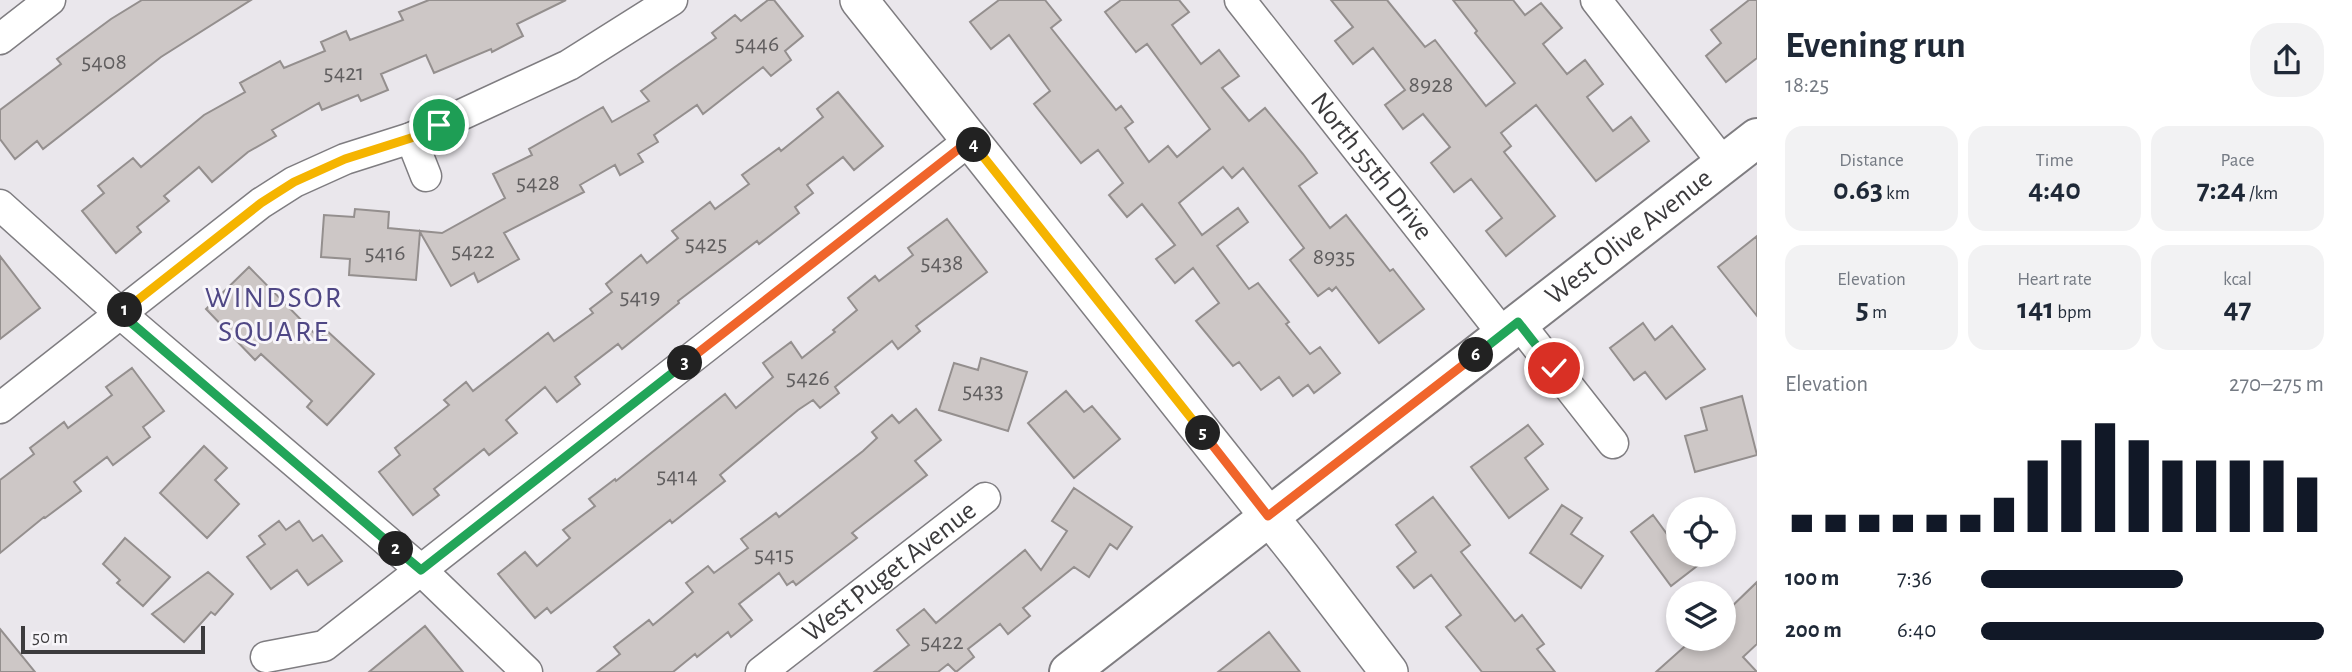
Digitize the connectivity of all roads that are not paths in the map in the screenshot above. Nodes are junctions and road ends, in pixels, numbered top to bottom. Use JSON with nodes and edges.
{"nodes":[{"id":1,"x":50,"y":0,"type":"edge"},
{"id":2,"x":672,"y":0,"type":"edge"},
{"id":3,"x":859,"y":0,"type":"edge"},
{"id":4,"x":1240,"y":0,"type":"edge"},
{"id":5,"x":1596,"y":0,"type":"edge"},
{"id":6,"x":0,"y":39,"type":"edge"},
{"id":7,"x":411,"y":138,"type":"junction"},
{"id":8,"x":1757,"y":138,"type":"edge"},
{"id":9,"x":970,"y":140,"type":"junction"},
{"id":10,"x":1724,"y":164,"type":"junction"},
{"id":11,"x":426,"y":176,"type":"dead end"},
{"id":12,"x":0,"y":205,"type":"edge"},
{"id":13,"x":121,"y":314,"type":"junction"},
{"id":14,"x":1511,"y":328,"type":"junction"},
{"id":15,"x":0,"y":408,"type":"edge"},
{"id":16,"x":1613,"y":443,"type":"dead end"},
{"id":17,"x":985,"y":498,"type":"dead end"},
{"id":18,"x":1268,"y":516,"type":"junction"},
{"id":19,"x":421,"y":570,"type":"junction"},
{"id":20,"x":266,"y":657,"type":"dead end"},
{"id":21,"x":527,"y":672,"type":"edge"},
{"id":22,"x":761,"y":672,"type":"edge"},
{"id":23,"x":1069,"y":672,"type":"edge"},
{"id":24,"x":1389,"y":672,"type":"edge"}],
"edges":[{"from":1,"to":6,"type":"street"},
{"from":2,"to":7,"type":"street"},
{"from":3,"to":9,"type":"street"},
{"from":4,"to":14,"type":"street","name":"North 55th Drive"},
{"from":5,"to":10,"type":"street"},
{"from":7,"to":11,"type":"street"},
{"from":7,"to":13,"type":"street"},
{"from":8,"to":10,"type":"main road","name":"West Olive Avenue"},
{"from":9,"to":18,"type":"street"},
{"from":9,"to":19,"type":"street"},
{"from":10,"to":14,"type":"main road","name":"West Olive Avenue"},
{"from":12,"to":13,"type":"street"},
{"from":13,"to":15,"type":"street"},
{"from":13,"to":19,"type":"street"},
{"from":14,"to":16,"type":"street","name":"North 55th Drive"},
{"from":14,"to":18,"type":"main road","name":"West Olive Avenue"},
{"from":17,"to":22,"type":"street","name":"West Puget Avenue"},
{"from":18,"to":23,"type":"main road","name":"West Olive Avenue"},
{"from":18,"to":24,"type":"street"},
{"from":19,"to":20,"type":"street"},
{"from":19,"to":21,"type":"street"}]}
